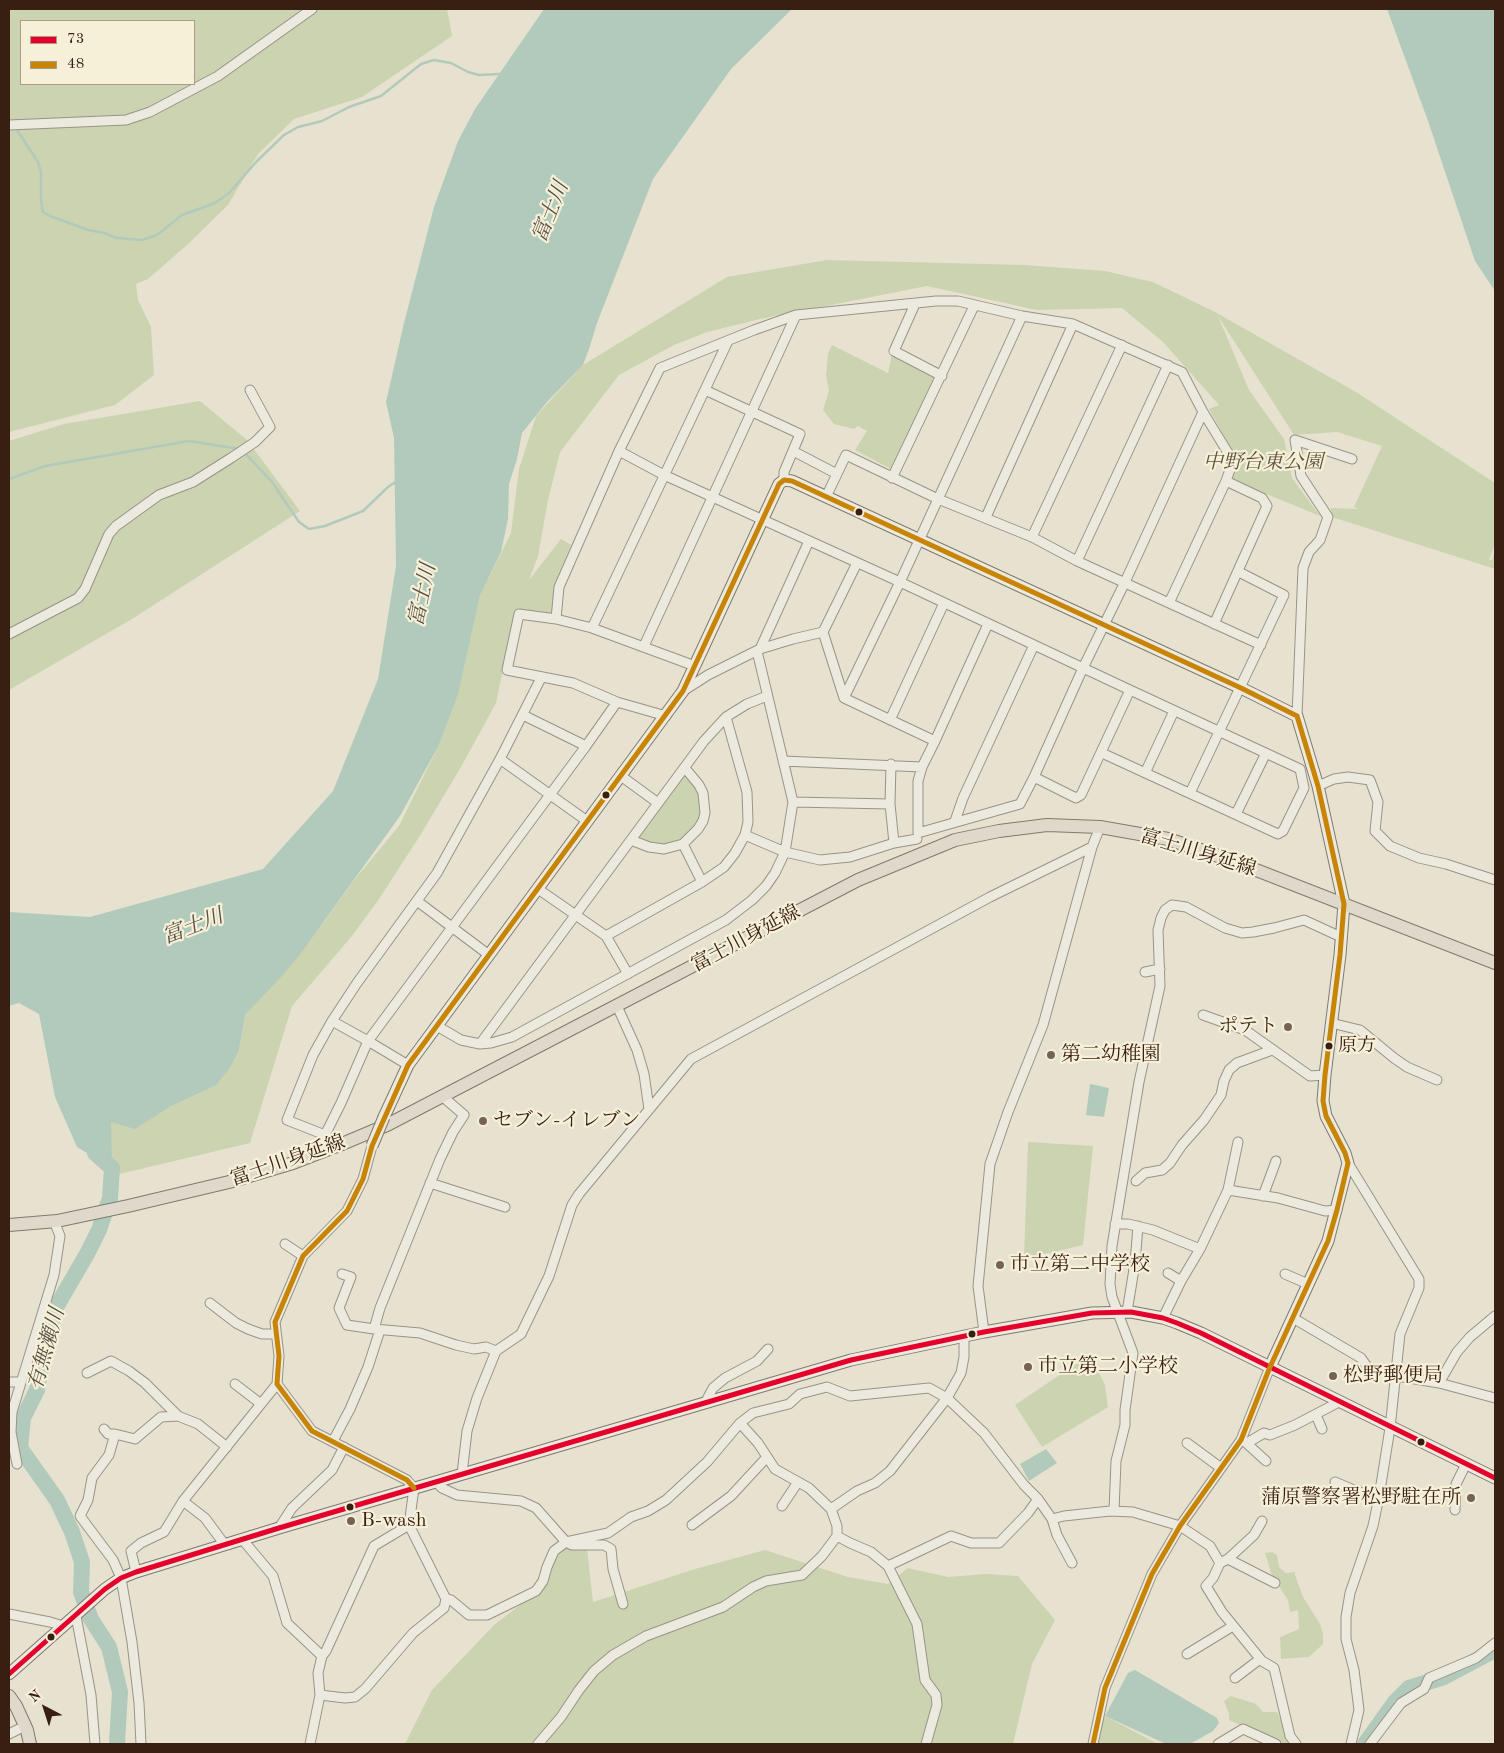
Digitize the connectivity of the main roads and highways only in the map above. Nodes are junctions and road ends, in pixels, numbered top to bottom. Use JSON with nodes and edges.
{"nodes":[{"id":1,"x":1495,"y":963,"type":"edge"},
{"id":2,"x":9,"y":1225,"type":"edge"},
{"id":3,"x":9,"y":1696,"type":"edge"},
{"id":4,"x":30,"y":1744,"type":"edge"}],
"edges":[{"from":1,"to":2,"type":"main road","name":"富士川身延線"},
{"from":3,"to":4,"type":"main road"}]}
